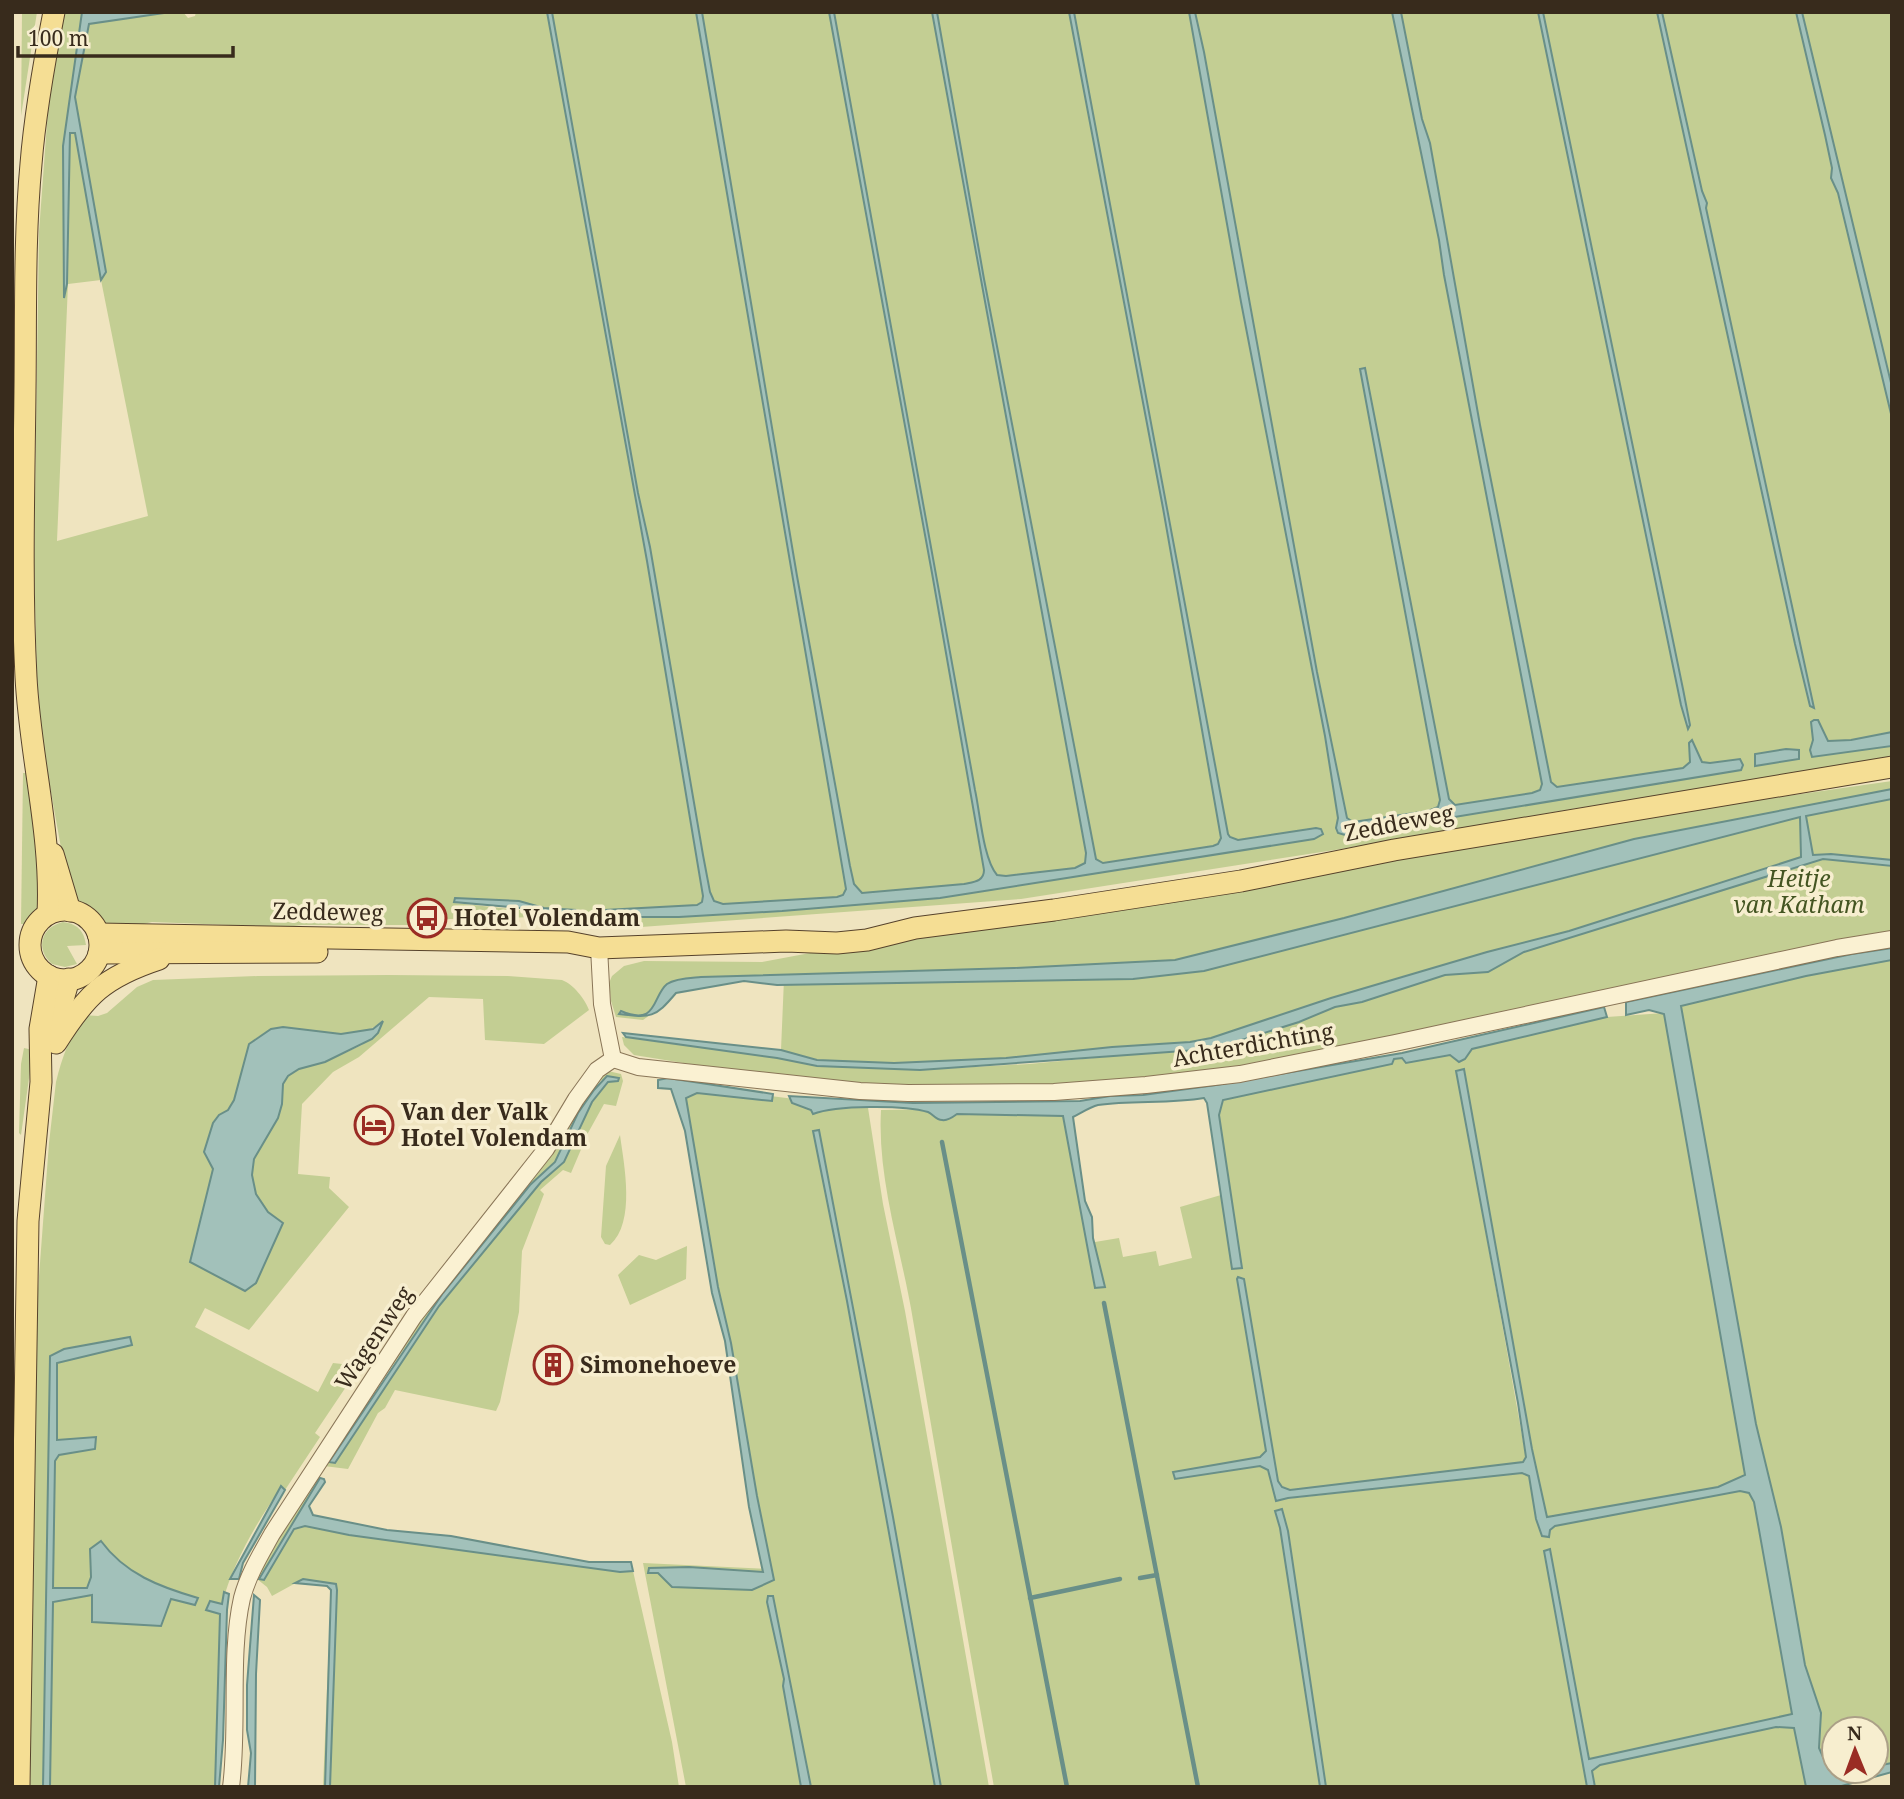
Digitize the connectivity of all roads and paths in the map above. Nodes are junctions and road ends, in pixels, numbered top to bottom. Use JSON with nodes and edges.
{"nodes":[{"id":1,"x":54,"y":12,"type":"edge"},
{"id":2,"x":1892,"y":767,"type":"edge"},
{"id":3,"x":46,"y":836,"type":"junction"},
{"id":4,"x":70,"y":911,"type":"junction"},
{"id":5,"x":48,"y":914,"type":"junction"},
{"id":6,"x":1892,"y":939,"type":"edge"},
{"id":7,"x":99,"y":944,"type":"junction"},
{"id":8,"x":599,"y":947,"type":"junction"},
{"id":9,"x":175,"y":954,"type":"junction"},
{"id":10,"x":59,"y":978,"type":"junction"},
{"id":11,"x":56,"y":1043,"type":"junction"},
{"id":12,"x":613,"y":1059,"type":"junction"},
{"id":13,"x":41,"y":1082,"type":"junction"},
{"id":14,"x":19,"y":1787,"type":"edge"},
{"id":15,"x":231,"y":1787,"type":"edge"}],
"edges":[{"from":1,"to":3,"type":"main road"},
{"from":2,"to":8,"type":"main road","name":"Zeddeweg"},
{"from":3,"to":4,"type":"main road"},
{"from":3,"to":5,"type":"main road"},
{"from":4,"to":5,"type":"main road"},
{"from":4,"to":7,"type":"main road"},
{"from":5,"to":10,"type":"main road"},
{"from":6,"to":12,"type":"street","name":"Achterdichting"},
{"from":7,"to":8,"type":"main road","name":"Zeddeweg"},
{"from":7,"to":9,"type":"main road","name":"Zeddeweg"},
{"from":7,"to":10,"type":"main road"},
{"from":8,"to":9,"type":"main road","name":"Zeddeweg"},
{"from":8,"to":12,"type":"street"},
{"from":9,"to":11,"type":"main road"},
{"from":10,"to":11,"type":"main road"},
{"from":10,"to":13,"type":"main road"},
{"from":11,"to":13,"type":"main road"},
{"from":12,"to":15,"type":"street","name":"Wagenweg"},
{"from":13,"to":14,"type":"main road"}]}
